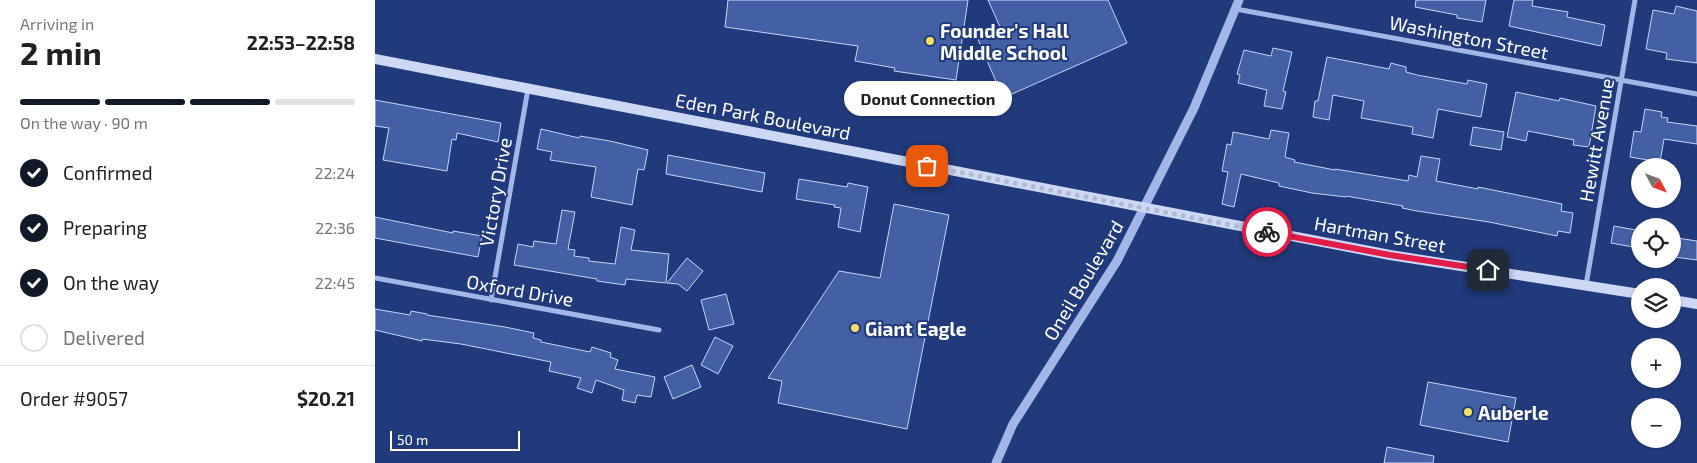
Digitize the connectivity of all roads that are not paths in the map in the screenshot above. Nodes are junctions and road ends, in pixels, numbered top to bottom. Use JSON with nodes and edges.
{"nodes":[{"id":1,"x":1635,"y":0,"type":"edge"},
{"id":2,"x":1238,"y":4,"type":"edge"},
{"id":3,"x":375,"y":59,"type":"edge"},
{"id":4,"x":1621,"y":80,"type":"junction"},
{"id":5,"x":528,"y":88,"type":"junction"},
{"id":6,"x":1697,"y":94,"type":"edge"},
{"id":7,"x":1144,"y":208,"type":"junction"},
{"id":8,"x":375,"y":278,"type":"edge"},
{"id":9,"x":1586,"y":285,"type":"junction"},
{"id":10,"x":1631,"y":292,"type":"edge"},
{"id":11,"x":491,"y":300,"type":"junction"},
{"id":12,"x":1681,"y":301,"type":"edge"},
{"id":13,"x":1697,"y":304,"type":"edge"},
{"id":14,"x":659,"y":330,"type":"dead end"},
{"id":15,"x":996,"y":463,"type":"edge"}],
"edges":[{"from":1,"to":4,"type":"street","name":"Hewitt Avenue"},
{"from":2,"to":4,"type":"street","name":"Washington Street"},
{"from":2,"to":7,"type":"street","name":"Oneil Boulevard"},
{"from":3,"to":5,"type":"main road","name":"Eden Park Boulevard"},
{"from":4,"to":6,"type":"street","name":"Washington Street"},
{"from":4,"to":9,"type":"street","name":"Hewitt Avenue"},
{"from":5,"to":7,"type":"main road","name":"Eden Park Boulevard"},
{"from":5,"to":11,"type":"street","name":"Victory Drive"},
{"from":7,"to":9,"type":"main road","name":"Hartman Street"},
{"from":7,"to":15,"type":"street","name":"Oneil Boulevard"},
{"from":8,"to":11,"type":"street","name":"Oxford Drive"},
{"from":9,"to":10,"type":"main road","name":"Hartman Street"},
{"from":11,"to":14,"type":"street","name":"Oxford Drive"},
{"from":12,"to":13,"type":"main road"}]}
